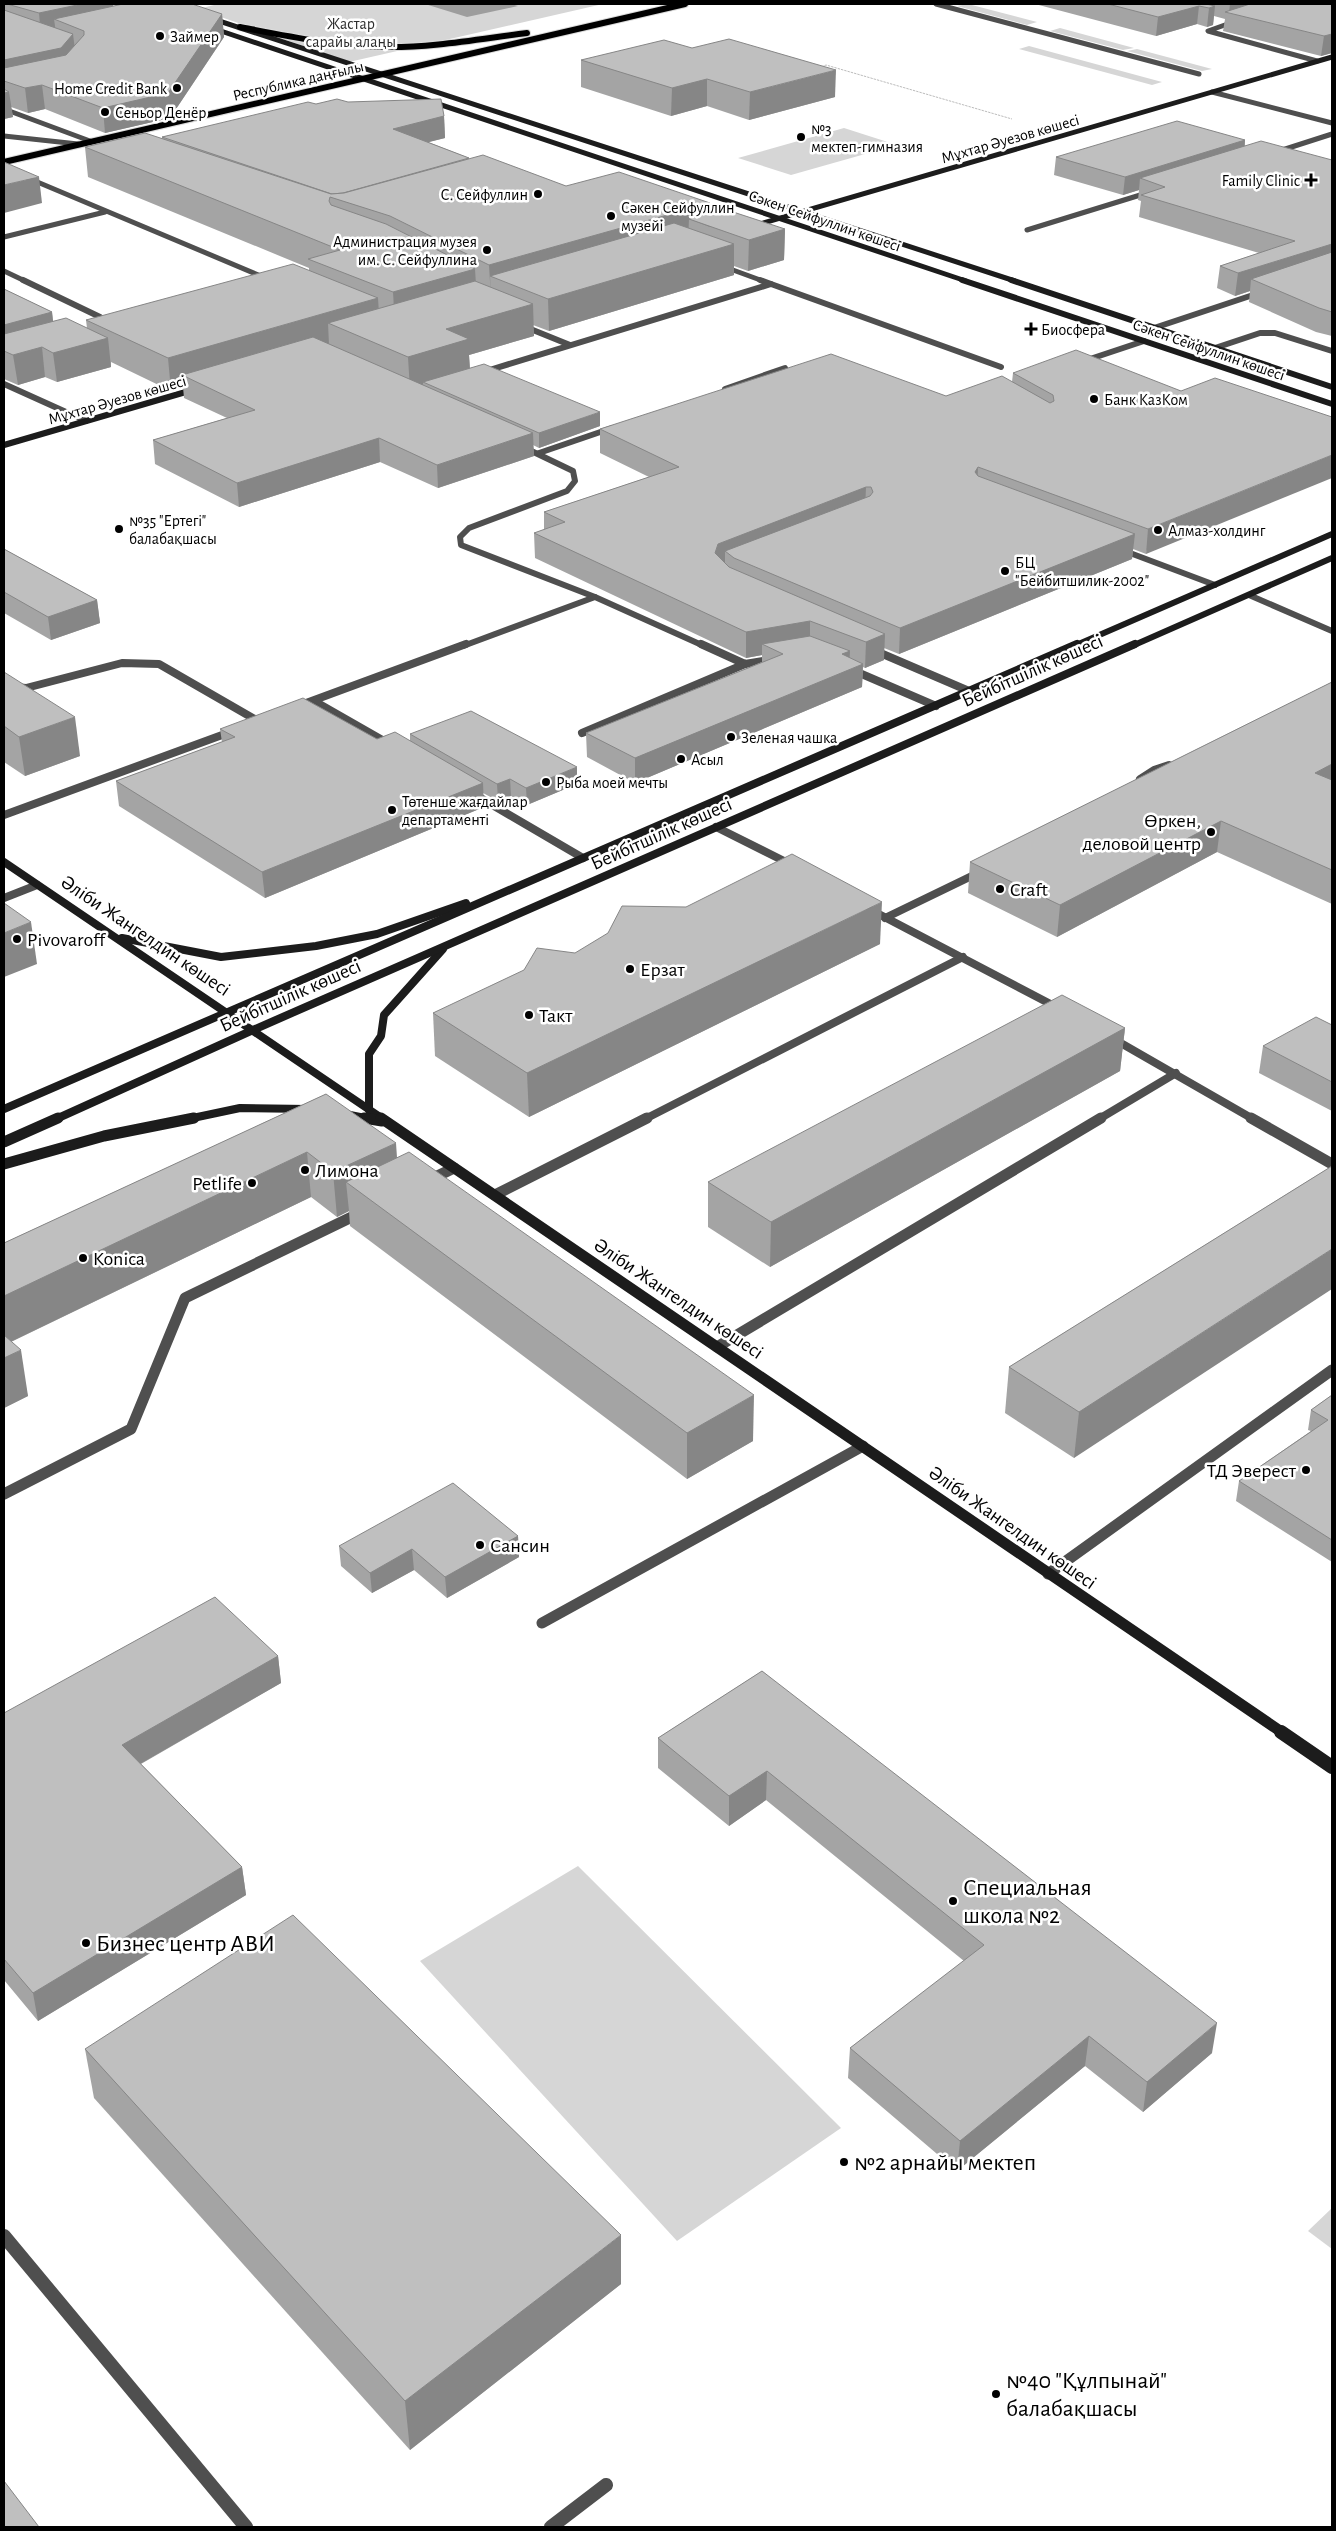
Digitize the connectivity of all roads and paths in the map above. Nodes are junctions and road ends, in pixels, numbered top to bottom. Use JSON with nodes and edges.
{"nodes":[{"id":1,"x":685,"y":4,"type":"edge"},
{"id":2,"x":936,"y":4,"type":"edge"},
{"id":3,"x":203,"y":15,"type":"edge"},
{"id":4,"x":1246,"y":18,"type":"edge"},
{"id":5,"x":1220,"y":22,"type":"dead end"},
{"id":6,"x":1229,"y":24,"type":"junction"},
{"id":7,"x":204,"y":25,"type":"edge"},
{"id":8,"x":587,"y":26,"type":"junction"},
{"id":9,"x":240,"y":27,"type":"junction"},
{"id":10,"x":1332,"y":57,"type":"edge"},
{"id":11,"x":1317,"y":61,"type":"junction"},
{"id":12,"x":815,"y":70,"type":"edge"},
{"id":13,"x":387,"y":74,"type":"junction"},
{"id":14,"x":1200,"y":74,"type":"dead end"},
{"id":15,"x":366,"y":78,"type":"junction"},
{"id":16,"x":1212,"y":92,"type":"junction"},
{"id":17,"x":4,"y":109,"type":"edge"},
{"id":18,"x":1013,"y":119,"type":"dead end"},
{"id":19,"x":1332,"y":123,"type":"edge"},
{"id":20,"x":1332,"y":134,"type":"edge"},
{"id":21,"x":4,"y":136,"type":"edge"},
{"id":22,"x":99,"y":138,"type":"junction"},
{"id":23,"x":90,"y":141,"type":"junction"},
{"id":24,"x":78,"y":144,"type":"junction"},
{"id":25,"x":115,"y":145,"type":"edge"},
{"id":26,"x":1268,"y":154,"type":"edge"},
{"id":27,"x":4,"y":162,"type":"edge"},
{"id":28,"x":4,"y":168,"type":"edge"},
{"id":29,"x":1157,"y":189,"type":"edge"},
{"id":30,"x":805,"y":211,"type":"junction"},
{"id":31,"x":104,"y":212,"type":"junction"},
{"id":32,"x":782,"y":218,"type":"junction"},
{"id":33,"x":749,"y":228,"type":"edge"},
{"id":34,"x":1027,"y":230,"type":"dead end"},
{"id":35,"x":4,"y":237,"type":"edge"},
{"id":36,"x":718,"y":265,"type":"edge"},
{"id":37,"x":4,"y":271,"type":"edge"},
{"id":38,"x":276,"y":283,"type":"edge"},
{"id":39,"x":771,"y":284,"type":"junction"},
{"id":40,"x":1269,"y":290,"type":"edge"},
{"id":41,"x":100,"y":317,"type":"edge"},
{"id":42,"x":519,"y":324,"type":"edge"},
{"id":43,"x":1154,"y":328,"type":"junction"},
{"id":44,"x":1144,"y":341,"type":"junction"},
{"id":45,"x":570,"y":345,"type":"junction"},
{"id":46,"x":1215,"y":348,"type":"junction"},
{"id":47,"x":1332,"y":351,"type":"edge"},
{"id":48,"x":1075,"y":365,"type":"edge"},
{"id":49,"x":1001,"y":367,"type":"dead end"},
{"id":50,"x":785,"y":368,"type":"edge"},
{"id":51,"x":480,"y":373,"type":"edge"},
{"id":52,"x":4,"y":384,"type":"edge"},
{"id":53,"x":1332,"y":387,"type":"edge"},
{"id":54,"x":200,"y":388,"type":"edge"},
{"id":55,"x":722,"y":390,"type":"edge"},
{"id":56,"x":1332,"y":404,"type":"edge"},
{"id":57,"x":86,"y":421,"type":"junction"},
{"id":58,"x":621,"y":425,"type":"edge"},
{"id":59,"x":513,"y":442,"type":"edge"},
{"id":60,"x":4,"y":445,"type":"edge"},
{"id":61,"x":539,"y":453,"type":"junction"},
{"id":62,"x":1332,"y":534,"type":"edge"},
{"id":63,"x":1115,"y":548,"type":"edge"},
{"id":64,"x":1332,"y":558,"type":"edge"},
{"id":65,"x":1215,"y":585,"type":"junction"},
{"id":66,"x":1249,"y":595,"type":"junction"},
{"id":67,"x":595,"y":597,"type":"junction"},
{"id":68,"x":1332,"y":631,"type":"edge"},
{"id":69,"x":862,"y":645,"type":"edge"},
{"id":70,"x":782,"y":658,"type":"edge"},
{"id":71,"x":745,"y":664,"type":"junction"},
{"id":72,"x":846,"y":667,"type":"edge"},
{"id":73,"x":4,"y":686,"type":"edge"},
{"id":74,"x":969,"y":691,"type":"junction"},
{"id":75,"x":314,"y":700,"type":"junction"},
{"id":76,"x":936,"y":706,"type":"junction"},
{"id":77,"x":286,"y":711,"type":"edge"},
{"id":78,"x":268,"y":718,"type":"edge"},
{"id":79,"x":258,"y":721,"type":"junction"},
{"id":80,"x":249,"y":724,"type":"edge"},
{"id":81,"x":240,"y":728,"type":"edge"},
{"id":82,"x":582,"y":733,"type":"dead end"},
{"id":83,"x":397,"y":749,"type":"edge"},
{"id":84,"x":1180,"y":762,"type":"edge"},
{"id":85,"x":1135,"y":782,"type":"edge"},
{"id":86,"x":464,"y":788,"type":"edge"},
{"id":87,"x":4,"y":815,"type":"edge"},
{"id":88,"x":716,"y":827,"type":"junction"},
{"id":89,"x":584,"y":858,"type":"junction"},
{"id":90,"x":4,"y":862,"type":"edge"},
{"id":91,"x":990,"y":867,"type":"edge"},
{"id":92,"x":801,"y":870,"type":"edge"},
{"id":93,"x":37,"y":885,"type":"junction"},
{"id":94,"x":498,"y":895,"type":"junction"},
{"id":95,"x":4,"y":898,"type":"edge"},
{"id":96,"x":860,"y":903,"type":"edge"},
{"id":97,"x":885,"y":918,"type":"junction"},
{"id":98,"x":116,"y":937,"type":"junction"},
{"id":99,"x":446,"y":946,"type":"junction"},
{"id":100,"x":963,"y":957,"type":"junction"},
{"id":101,"x":227,"y":1012,"type":"junction"},
{"id":102,"x":1066,"y":1012,"type":"edge"},
{"id":103,"x":254,"y":1030,"type":"junction"},
{"id":104,"x":1100,"y":1031,"type":"edge"},
{"id":105,"x":1176,"y":1072,"type":"junction"},
{"id":106,"x":4,"y":1109,"type":"edge"},
{"id":107,"x":369,"y":1110,"type":"junction"},
{"id":108,"x":387,"y":1121,"type":"junction"},
{"id":109,"x":4,"y":1142,"type":"edge"},
{"id":110,"x":4,"y":1164,"type":"edge"},
{"id":111,"x":1332,"y":1164,"type":"edge"},
{"id":112,"x":454,"y":1168,"type":"junction"},
{"id":113,"x":418,"y":1185,"type":"edge"},
{"id":114,"x":495,"y":1195,"type":"junction"},
{"id":115,"x":373,"y":1207,"type":"edge"},
{"id":116,"x":717,"y":1347,"type":"junction"},
{"id":117,"x":1332,"y":1370,"type":"edge"},
{"id":118,"x":862,"y":1446,"type":"junction"},
{"id":119,"x":4,"y":1494,"type":"edge"},
{"id":120,"x":1048,"y":1574,"type":"junction"},
{"id":121,"x":542,"y":1623,"type":"dead end"},
{"id":122,"x":1332,"y":1767,"type":"edge"},
{"id":123,"x":4,"y":2236,"type":"edge"},
{"id":124,"x":606,"y":2485,"type":"dead end"},
{"id":125,"x":246,"y":2527,"type":"edge"},
{"id":126,"x":550,"y":2527,"type":"edge"}],
"edges":[{"from":1,"to":8,"type":"main road","name":"Республика даңғылы"},
{"from":2,"to":14,"type":"street"},
{"from":3,"to":9,"type":"main road","name":"Сәкен Сейфуллин көшесі"},
{"from":4,"to":6,"type":"street"},
{"from":5,"to":6,"type":"street"},
{"from":6,"to":11,"type":"street"},
{"from":7,"to":15,"type":"main road","name":"Сәкен Сейфуллин көшесі"},
{"from":8,"to":9,"type":"main road"},
{"from":8,"to":13,"type":"main road","name":"Республика даңғылы"},
{"from":9,"to":13,"type":"main road","name":"Сәкен Сейфуллин көшесі"},
{"from":10,"to":11,"type":"main road","name":"Мұхтар Әуезов көшесі"},
{"from":11,"to":16,"type":"main road","name":"Мұхтар Әуезов көшесі"},
{"from":12,"to":18,"type":"path"},
{"from":13,"to":15,"type":"main road","name":"Республика даңғылы"},
{"from":13,"to":30,"type":"main road","name":"Сәкен Сейфуллин көшесі"},
{"from":15,"to":22,"type":"main road","name":"Республика даңғылы"},
{"from":15,"to":32,"type":"main road","name":"Сәкен Сейфуллин көшесі"},
{"from":16,"to":19,"type":"street"},
{"from":16,"to":30,"type":"main road","name":"Мұхтар Әуезов көшесі"},
{"from":17,"to":23,"type":"street"},
{"from":20,"to":26,"type":"street"},
{"from":21,"to":24,"type":"street"},
{"from":22,"to":23,"type":"main road","name":"Республика даңғылы"},
{"from":22,"to":25,"type":"street"},
{"from":23,"to":24,"type":"main road","name":"Республика даңғылы"},
{"from":24,"to":27,"type":"main road","name":"Республика даңғылы"},
{"from":28,"to":31,"type":"street"},
{"from":29,"to":34,"type":"street"},
{"from":30,"to":32,"type":"main road","name":"Мұхтар Әуезов көшесі"},
{"from":30,"to":43,"type":"main road","name":"Сәкен Сейфуллин көшесі"},
{"from":31,"to":35,"type":"street"},
{"from":31,"to":38,"type":"street"},
{"from":32,"to":33,"type":"main road","name":"Мұхтар Әуезов көшесі"},
{"from":32,"to":44,"type":"main road","name":"Сәкен Сейфуллин көшесі"},
{"from":36,"to":39,"type":"street"},
{"from":37,"to":41,"type":"street"},
{"from":39,"to":45,"type":"street"},
{"from":39,"to":49,"type":"street"},
{"from":40,"to":43,"type":"street"},
{"from":42,"to":45,"type":"street"},
{"from":43,"to":46,"type":"main road","name":"Сәкен Сейфуллин көшесі"},
{"from":44,"to":48,"type":"street"},
{"from":44,"to":56,"type":"main road","name":"Сәкен Сейфуллин көшесі"},
{"from":45,"to":51,"type":"street"},
{"from":46,"to":47,"type":"street"},
{"from":46,"to":53,"type":"main road","name":"Сәкен Сейфуллин көшесі"},
{"from":50,"to":55,"type":"street"},
{"from":52,"to":57,"type":"street"},
{"from":54,"to":57,"type":"main road","name":"Мұхтар Әуезов көшесі"},
{"from":57,"to":60,"type":"main road","name":"Мұхтар Әуезов көшесі"},
{"from":58,"to":61,"type":"street"},
{"from":59,"to":61,"type":"street"},
{"from":61,"to":67,"type":"street"},
{"from":62,"to":65,"type":"main road","name":"Бейбітшілік көшесі"},
{"from":63,"to":65,"type":"street"},
{"from":64,"to":66,"type":"main road","name":"Бейбітшілік көшесі"},
{"from":65,"to":74,"type":"main road","name":"Бейбітшілік көшесі"},
{"from":66,"to":68,"type":"street"},
{"from":66,"to":88,"type":"main road","name":"Бейбітшілік көшесі"},
{"from":67,"to":71,"type":"street"},
{"from":67,"to":75,"type":"street"},
{"from":69,"to":74,"type":"street"},
{"from":70,"to":71,"type":"street"},
{"from":71,"to":82,"type":"street"},
{"from":72,"to":76,"type":"street"},
{"from":73,"to":79,"type":"street"},
{"from":74,"to":76,"type":"main road","name":"Бейбітшілік көшесі"},
{"from":75,"to":77,"type":"street"},
{"from":75,"to":83,"type":"street"},
{"from":76,"to":89,"type":"main road","name":"Бейбітшілік көшесі"},
{"from":78,"to":79,"type":"street"},
{"from":79,"to":80,"type":"street"},
{"from":81,"to":87,"type":"street"},
{"from":84,"to":85,"type":"street"},
{"from":86,"to":89,"type":"street"},
{"from":88,"to":92,"type":"street"},
{"from":88,"to":99,"type":"main road","name":"Бейбітшілік көшесі"},
{"from":89,"to":94,"type":"main road","name":"Бейбітшілік көшесі"},
{"from":90,"to":93,"type":"main road","name":"Әліби Жангелдин көшесі"},
{"from":91,"to":97,"type":"street"},
{"from":93,"to":95,"type":"street"},
{"from":93,"to":98,"type":"main road","name":"Әліби Жангелдин көшесі"},
{"from":94,"to":98,"type":"main road"},
{"from":94,"to":101,"type":"main road","name":"Бейбітшілік көшесі"},
{"from":96,"to":97,"type":"street"},
{"from":97,"to":100,"type":"street"},
{"from":98,"to":101,"type":"main road","name":"Әліби Жангелдин көшесі"},
{"from":99,"to":103,"type":"main road","name":"Бейбітшілік көшесі"},
{"from":99,"to":107,"type":"main road"},
{"from":100,"to":102,"type":"street"},
{"from":100,"to":114,"type":"street"},
{"from":101,"to":103,"type":"main road","name":"Әліби Жангелдин көшесі"},
{"from":101,"to":106,"type":"main road","name":"Бейбітшілік көшесі"},
{"from":103,"to":107,"type":"main road","name":"Әліби Жангелдин көшесі"},
{"from":103,"to":109,"type":"main road","name":"Бейбітшілік көшесі"},
{"from":104,"to":105,"type":"street"},
{"from":105,"to":111,"type":"street"},
{"from":105,"to":116,"type":"street"},
{"from":107,"to":108,"type":"main road","name":"Әліби Жангелдин көшесі"},
{"from":108,"to":110,"type":"main road"},
{"from":108,"to":112,"type":"main road","name":"Әліби Жангелдин көшесі"},
{"from":112,"to":113,"type":"street"},
{"from":112,"to":114,"type":"main road","name":"Әліби Жангелдин көшесі"},
{"from":114,"to":116,"type":"main road","name":"Әліби Жангелдин көшесі"},
{"from":115,"to":119,"type":"street"},
{"from":116,"to":118,"type":"main road","name":"Әліби Жангелдин көшесі"},
{"from":117,"to":120,"type":"street"},
{"from":118,"to":120,"type":"main road","name":"Әліби Жангелдин көшесі"},
{"from":118,"to":121,"type":"street"},
{"from":120,"to":122,"type":"main road","name":"Әліби Жангелдин көшесі"},
{"from":123,"to":125,"type":"street"},
{"from":124,"to":126,"type":"street"}]}
